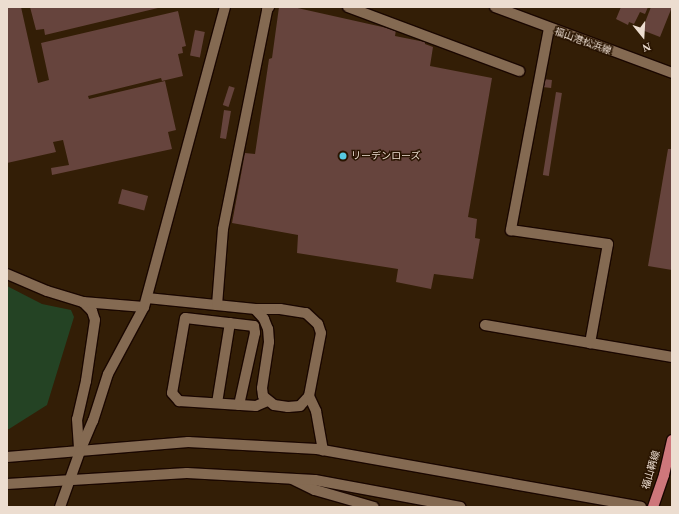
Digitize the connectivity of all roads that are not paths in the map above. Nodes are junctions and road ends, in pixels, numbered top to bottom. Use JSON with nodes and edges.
{"nodes":[{"id":1,"x":225,"y":7,"type":"edge"},
{"id":2,"x":269,"y":7,"type":"edge"},
{"id":3,"x":348,"y":7,"type":"edge"},
{"id":4,"x":495,"y":7,"type":"edge"},
{"id":5,"x":549,"y":28,"type":"junction"},
{"id":6,"x":519,"y":70,"type":"dead end"},
{"id":7,"x":672,"y":73,"type":"edge"},
{"id":8,"x":7,"y":274,"type":"edge"},
{"id":9,"x":83,"y":302,"type":"junction"},
{"id":10,"x":145,"y":302,"type":"junction"},
{"id":11,"x":217,"y":305,"type":"junction"},
{"id":12,"x":255,"y":309,"type":"junction"},
{"id":13,"x":230,"y":323,"type":"junction"},
{"id":14,"x":486,"y":325,"type":"dead end"},
{"id":15,"x":590,"y":343,"type":"junction"},
{"id":16,"x":672,"y":357,"type":"edge"},
{"id":17,"x":309,"y":396,"type":"junction"},
{"id":18,"x":267,"y":401,"type":"junction"},
{"id":19,"x":217,"y":403,"type":"junction"},
{"id":20,"x":239,"y":405,"type":"junction"},
{"id":21,"x":672,"y":440,"type":"edge"},
{"id":22,"x":323,"y":450,"type":"junction"},
{"id":23,"x":80,"y":451,"type":"junction"},
{"id":24,"x":7,"y":457,"type":"edge"},
{"id":25,"x":69,"y":479,"type":"junction"},
{"id":26,"x":292,"y":479,"type":"junction"},
{"id":27,"x":7,"y":484,"type":"edge"},
{"id":28,"x":60,"y":507,"type":"edge"},
{"id":29,"x":374,"y":507,"type":"edge"},
{"id":30,"x":460,"y":507,"type":"edge"},
{"id":31,"x":641,"y":507,"type":"edge"},
{"id":32,"x":653,"y":507,"type":"edge"}],
"edges":[{"from":1,"to":10,"type":"street"},
{"from":2,"to":11,"type":"street"},
{"from":3,"to":6,"type":"street"},
{"from":4,"to":5,"type":"street","name":"福山港松浜線"},
{"from":5,"to":7,"type":"street","name":"福山港松浜線"},
{"from":5,"to":15,"type":"street"},
{"from":8,"to":9,"type":"street"},
{"from":9,"to":10,"type":"street"},
{"from":9,"to":23,"type":"street"},
{"from":10,"to":11,"type":"street"},
{"from":10,"to":23,"type":"street"},
{"from":11,"to":12,"type":"street"},
{"from":12,"to":17,"type":"street"},
{"from":12,"to":18,"type":"street"},
{"from":13,"to":19,"type":"street"},
{"from":13,"to":19,"type":"street"},
{"from":13,"to":20,"type":"street"},
{"from":14,"to":15,"type":"street"},
{"from":15,"to":16,"type":"street"},
{"from":17,"to":18,"type":"street"},
{"from":17,"to":22,"type":"street"},
{"from":18,"to":20,"type":"street"},
{"from":19,"to":20,"type":"street"},
{"from":21,"to":32,"type":"main road","name":"福山鞆線"},
{"from":22,"to":23,"type":"street"},
{"from":22,"to":31,"type":"street"},
{"from":23,"to":24,"type":"street"},
{"from":23,"to":25,"type":"street"},
{"from":25,"to":26,"type":"street"},
{"from":25,"to":27,"type":"street"},
{"from":25,"to":28,"type":"street"},
{"from":26,"to":29,"type":"street"},
{"from":26,"to":30,"type":"street"}]}
